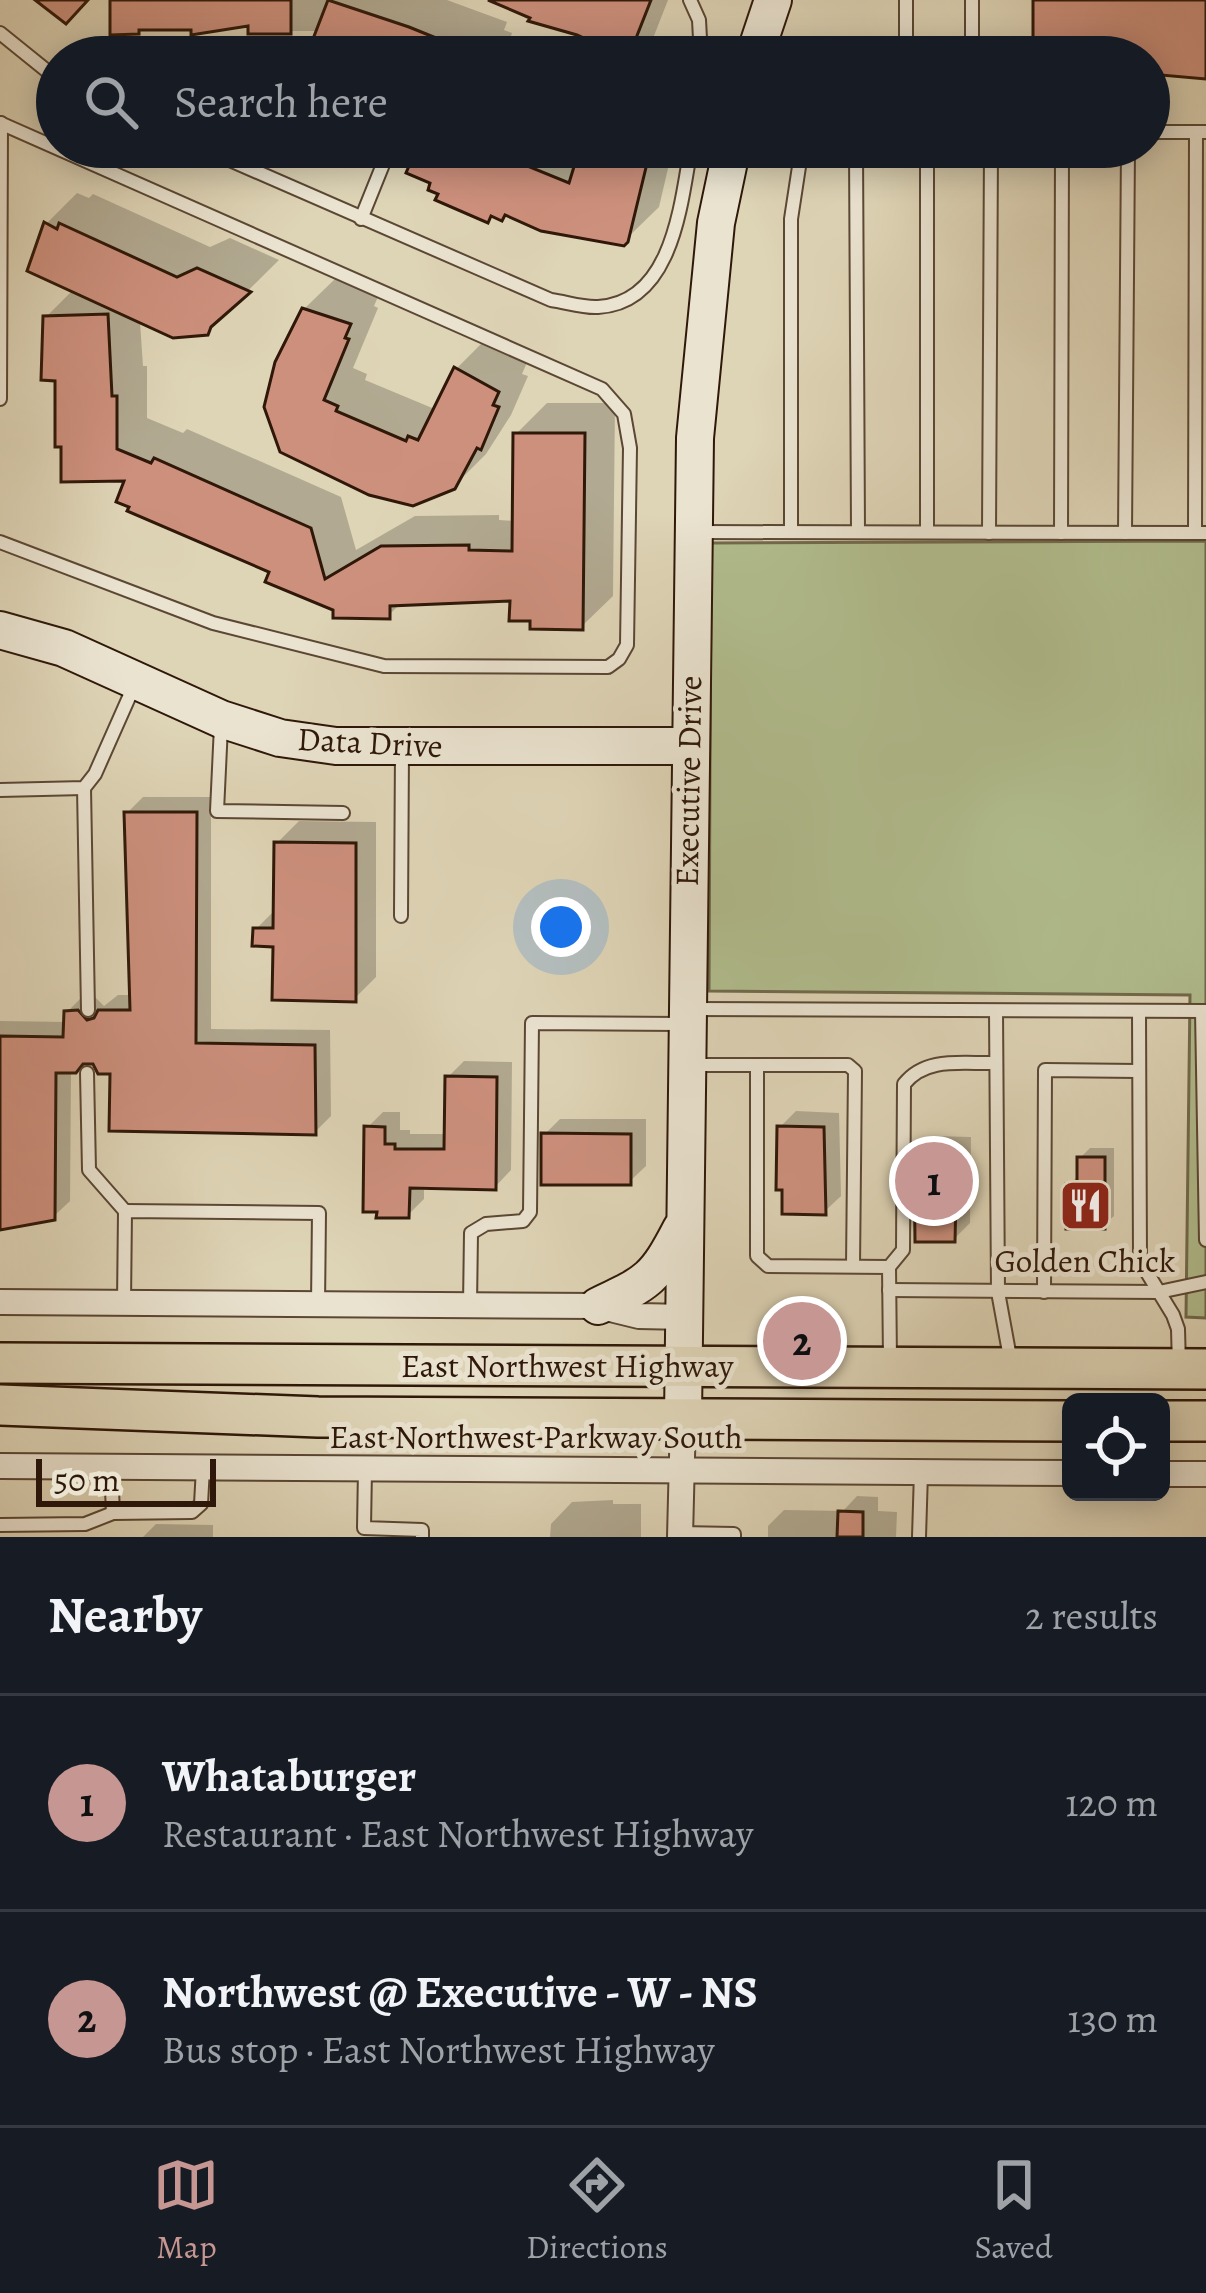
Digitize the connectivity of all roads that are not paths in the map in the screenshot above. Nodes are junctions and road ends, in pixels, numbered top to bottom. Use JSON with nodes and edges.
{"nodes":[{"id":1,"x":690,"y":0,"type":"edge"},
{"id":2,"x":773,"y":0,"type":"edge"},
{"id":3,"x":906,"y":0,"type":"edge"},
{"id":4,"x":972,"y":0,"type":"edge"},
{"id":5,"x":0,"y":33,"type":"edge"},
{"id":6,"x":700,"y":36,"type":"edge"},
{"id":7,"x":761,"y":36,"type":"edge"},
{"id":8,"x":906,"y":36,"type":"edge"},
{"id":9,"x":972,"y":36,"type":"edge"},
{"id":10,"x":36,"y":62,"type":"edge"},
{"id":11,"x":1,"y":123,"type":"edge"},
{"id":12,"x":1170,"y":132,"type":"edge"},
{"id":13,"x":1201,"y":132,"type":"edge"},
{"id":14,"x":36,"y":138,"type":"edge"},
{"id":15,"x":103,"y":168,"type":"edge"},
{"id":16,"x":247,"y":168,"type":"edge"},
{"id":17,"x":382,"y":168,"type":"edge"},
{"id":18,"x":687,"y":168,"type":"edge"},
{"id":19,"x":728,"y":168,"type":"edge"},
{"id":20,"x":799,"y":168,"type":"edge"},
{"id":21,"x":856,"y":168,"type":"edge"},
{"id":22,"x":927,"y":168,"type":"edge"},
{"id":23,"x":991,"y":168,"type":"edge"},
{"id":24,"x":1062,"y":168,"type":"edge"},
{"id":25,"x":1128,"y":168,"type":"edge"},
{"id":26,"x":361,"y":219,"type":"junction"},
{"id":27,"x":0,"y":399,"type":"edge"},
{"id":28,"x":692,"y":532,"type":"junction"},
{"id":29,"x":791,"y":532,"type":"junction"},
{"id":30,"x":858,"y":532,"type":"junction"},
{"id":31,"x":927,"y":532,"type":"junction"},
{"id":32,"x":989,"y":533,"type":"junction"},
{"id":33,"x":1061,"y":533,"type":"junction"},
{"id":34,"x":1125,"y":533,"type":"junction"},
{"id":35,"x":1200,"y":533,"type":"edge"},
{"id":36,"x":0,"y":542,"type":"edge"},
{"id":37,"x":0,"y":630,"type":"edge"},
{"id":38,"x":137,"y":679,"type":"junction"},
{"id":39,"x":221,"y":718,"type":"junction"},
{"id":40,"x":688,"y":746,"type":"junction"},
{"id":41,"x":403,"y":747,"type":"junction"},
{"id":42,"x":84,"y":788,"type":"junction"},
{"id":43,"x":0,"y":790,"type":"edge"},
{"id":44,"x":343,"y":813,"type":"dead end"},
{"id":45,"x":401,"y":916,"type":"dead end"},
{"id":46,"x":88,"y":1010,"type":"dead end"},
{"id":47,"x":996,"y":1011,"type":"junction"},
{"id":48,"x":1204,"y":1011,"type":"edge"},
{"id":49,"x":1139,"y":1012,"type":"junction"},
{"id":50,"x":686,"y":1017,"type":"junction"},
{"id":51,"x":1204,"y":1059,"type":"edge"},
{"id":52,"x":996,"y":1064,"type":"junction"},
{"id":53,"x":686,"y":1065,"type":"junction"},
{"id":54,"x":758,"y":1065,"type":"junction"},
{"id":55,"x":1138,"y":1071,"type":"junction"},
{"id":56,"x":88,"y":1073,"type":"dead end"},
{"id":57,"x":125,"y":1211,"type":"junction"},
{"id":58,"x":686,"y":1220,"type":"junction"},
{"id":59,"x":1206,"y":1240,"type":"edge"},
{"id":60,"x":854,"y":1267,"type":"junction"},
{"id":61,"x":889,"y":1267,"type":"junction"},
{"id":62,"x":1206,"y":1282,"type":"edge"},
{"id":63,"x":889,"y":1290,"type":"junction"},
{"id":64,"x":998,"y":1292,"type":"junction"},
{"id":65,"x":1044,"y":1292,"type":"junction"},
{"id":66,"x":1159,"y":1292,"type":"junction"},
{"id":67,"x":0,"y":1302,"type":"edge"},
{"id":68,"x":124,"y":1303,"type":"junction"},
{"id":69,"x":318,"y":1304,"type":"junction"},
{"id":70,"x":470,"y":1306,"type":"junction"},
{"id":71,"x":598,"y":1306,"type":"junction"},
{"id":72,"x":686,"y":1316,"type":"junction"},
{"id":73,"x":0,"y":1363,"type":"edge"},
{"id":74,"x":684,"y":1365,"type":"junction"},
{"id":75,"x":890,"y":1366,"type":"junction"},
{"id":76,"x":1012,"y":1368,"type":"junction"},
{"id":77,"x":1192,"y":1369,"type":"edge"},
{"id":78,"x":0,"y":1405,"type":"edge"},
{"id":79,"x":683,"y":1418,"type":"junction"},
{"id":80,"x":1062,"y":1421,"type":"edge"},
{"id":81,"x":1170,"y":1421,"type":"edge"},
{"id":82,"x":1206,"y":1421,"type":"edge"},
{"id":83,"x":0,"y":1466,"type":"edge"},
{"id":84,"x":203,"y":1466,"type":"junction"},
{"id":85,"x":111,"y":1467,"type":"junction"},
{"id":86,"x":365,"y":1468,"type":"junction"},
{"id":87,"x":681,"y":1468,"type":"junction"},
{"id":88,"x":921,"y":1472,"type":"junction"},
{"id":89,"x":1062,"y":1473,"type":"edge"},
{"id":90,"x":1170,"y":1474,"type":"edge"},
{"id":91,"x":1206,"y":1474,"type":"edge"},
{"id":92,"x":113,"y":1513,"type":"junction"},
{"id":93,"x":0,"y":1525,"type":"edge"},
{"id":94,"x":680,"y":1535,"type":"edge"},
{"id":95,"x":422,"y":1537,"type":"edge"},
{"id":96,"x":734,"y":1537,"type":"edge"},
{"id":97,"x":919,"y":1537,"type":"edge"}],
"edges":[{"from":1,"to":6,"type":"lane"},
{"from":2,"to":7,"type":"street"},
{"from":3,"to":8,"type":"lane"},
{"from":4,"to":9,"type":"lane"},
{"from":5,"to":10,"type":"lane"},
{"from":11,"to":14,"type":"lane"},
{"from":11,"to":27,"type":"lane"},
{"from":12,"to":13,"type":"lane"},
{"from":13,"to":35,"type":"lane"},
{"from":15,"to":36,"type":"lane"},
{"from":16,"to":26,"type":"lane"},
{"from":17,"to":26,"type":"lane"},
{"from":18,"to":26,"type":"lane"},
{"from":19,"to":28,"type":"street","name":"Executive Drive"},
{"from":20,"to":29,"type":"lane"},
{"from":21,"to":30,"type":"lane"},
{"from":22,"to":31,"type":"lane"},
{"from":23,"to":32,"type":"lane"},
{"from":24,"to":33,"type":"lane"},
{"from":25,"to":34,"type":"lane"},
{"from":28,"to":29,"type":"lane"},
{"from":28,"to":40,"type":"street","name":"Executive Drive"},
{"from":29,"to":30,"type":"lane"},
{"from":30,"to":31,"type":"lane"},
{"from":31,"to":32,"type":"lane"},
{"from":32,"to":33,"type":"lane"},
{"from":33,"to":34,"type":"lane"},
{"from":34,"to":35,"type":"lane"},
{"from":37,"to":38,"type":"street","name":"Data Drive"},
{"from":38,"to":39,"type":"street","name":"Data Drive"},
{"from":38,"to":42,"type":"lane"},
{"from":39,"to":41,"type":"street","name":"Data Drive"},
{"from":39,"to":44,"type":"lane"},
{"from":40,"to":41,"type":"street","name":"Data Drive"},
{"from":40,"to":50,"type":"street","name":"Executive Drive"},
{"from":41,"to":45,"type":"lane"},
{"from":42,"to":43,"type":"lane"},
{"from":42,"to":46,"type":"lane"},
{"from":47,"to":49,"type":"lane"},
{"from":47,"to":50,"type":"lane"},
{"from":47,"to":52,"type":"lane"},
{"from":48,"to":49,"type":"lane"},
{"from":48,"to":51,"type":"lane"},
{"from":49,"to":55,"type":"lane"},
{"from":50,"to":53,"type":"street","name":"Executive Drive"},
{"from":50,"to":70,"type":"lane"},
{"from":51,"to":59,"type":"lane"},
{"from":52,"to":61,"type":"lane"},
{"from":52,"to":64,"type":"lane"},
{"from":53,"to":54,"type":"lane"},
{"from":53,"to":58,"type":"street","name":"Executive Drive"},
{"from":54,"to":60,"type":"lane"},
{"from":54,"to":60,"type":"lane"},
{"from":55,"to":65,"type":"lane"},
{"from":55,"to":66,"type":"lane"},
{"from":56,"to":57,"type":"lane"},
{"from":57,"to":68,"type":"lane"},
{"from":57,"to":69,"type":"lane"},
{"from":58,"to":71,"type":"street"},
{"from":58,"to":72,"type":"street","name":"Executive Drive"},
{"from":60,"to":61,"type":"lane"},
{"from":61,"to":63,"type":"lane"},
{"from":62,"to":66,"type":"lane"},
{"from":63,"to":64,"type":"lane"},
{"from":63,"to":75,"type":"lane"},
{"from":64,"to":65,"type":"lane"},
{"from":64,"to":76,"type":"lane"},
{"from":65,"to":66,"type":"lane"},
{"from":66,"to":77,"type":"lane"},
{"from":67,"to":68,"type":"street"},
{"from":68,"to":69,"type":"street"},
{"from":69,"to":70,"type":"street"},
{"from":70,"to":71,"type":"street"},
{"from":71,"to":72,"type":"street"},
{"from":72,"to":74,"type":"street","name":"Executive Drive"},
{"from":73,"to":74,"type":"main road","name":"East Northwest Highway"},
{"from":74,"to":75,"type":"main road","name":"East Northwest Highway"},
{"from":74,"to":79,"type":"street","name":"Executive Drive"},
{"from":75,"to":76,"type":"main road","name":"East Northwest Highway"},
{"from":76,"to":77,"type":"main road","name":"East Northwest Highway"},
{"from":78,"to":79,"type":"main road","name":"East Northwest Highway"},
{"from":79,"to":80,"type":"main road","name":"East Northwest Highway"},
{"from":79,"to":87,"type":"street"},
{"from":81,"to":82,"type":"main road"},
{"from":83,"to":85,"type":"street","name":"East Northwest Parkway South"},
{"from":84,"to":85,"type":"street","name":"East Northwest Parkway South"},
{"from":84,"to":86,"type":"street","name":"East Northwest Parkway South"},
{"from":84,"to":92,"type":"lane"},
{"from":85,"to":92,"type":"lane"},
{"from":86,"to":87,"type":"street","name":"East Northwest Parkway South"},
{"from":86,"to":95,"type":"lane"},
{"from":87,"to":88,"type":"street","name":"East Northwest Parkway South"},
{"from":87,"to":94,"type":"street"},
{"from":88,"to":89,"type":"street","name":"East Northwest Parkway South"},
{"from":88,"to":97,"type":"lane"},
{"from":90,"to":91,"type":"street"},
{"from":92,"to":93,"type":"lane"},
{"from":94,"to":96,"type":"lane"}]}
